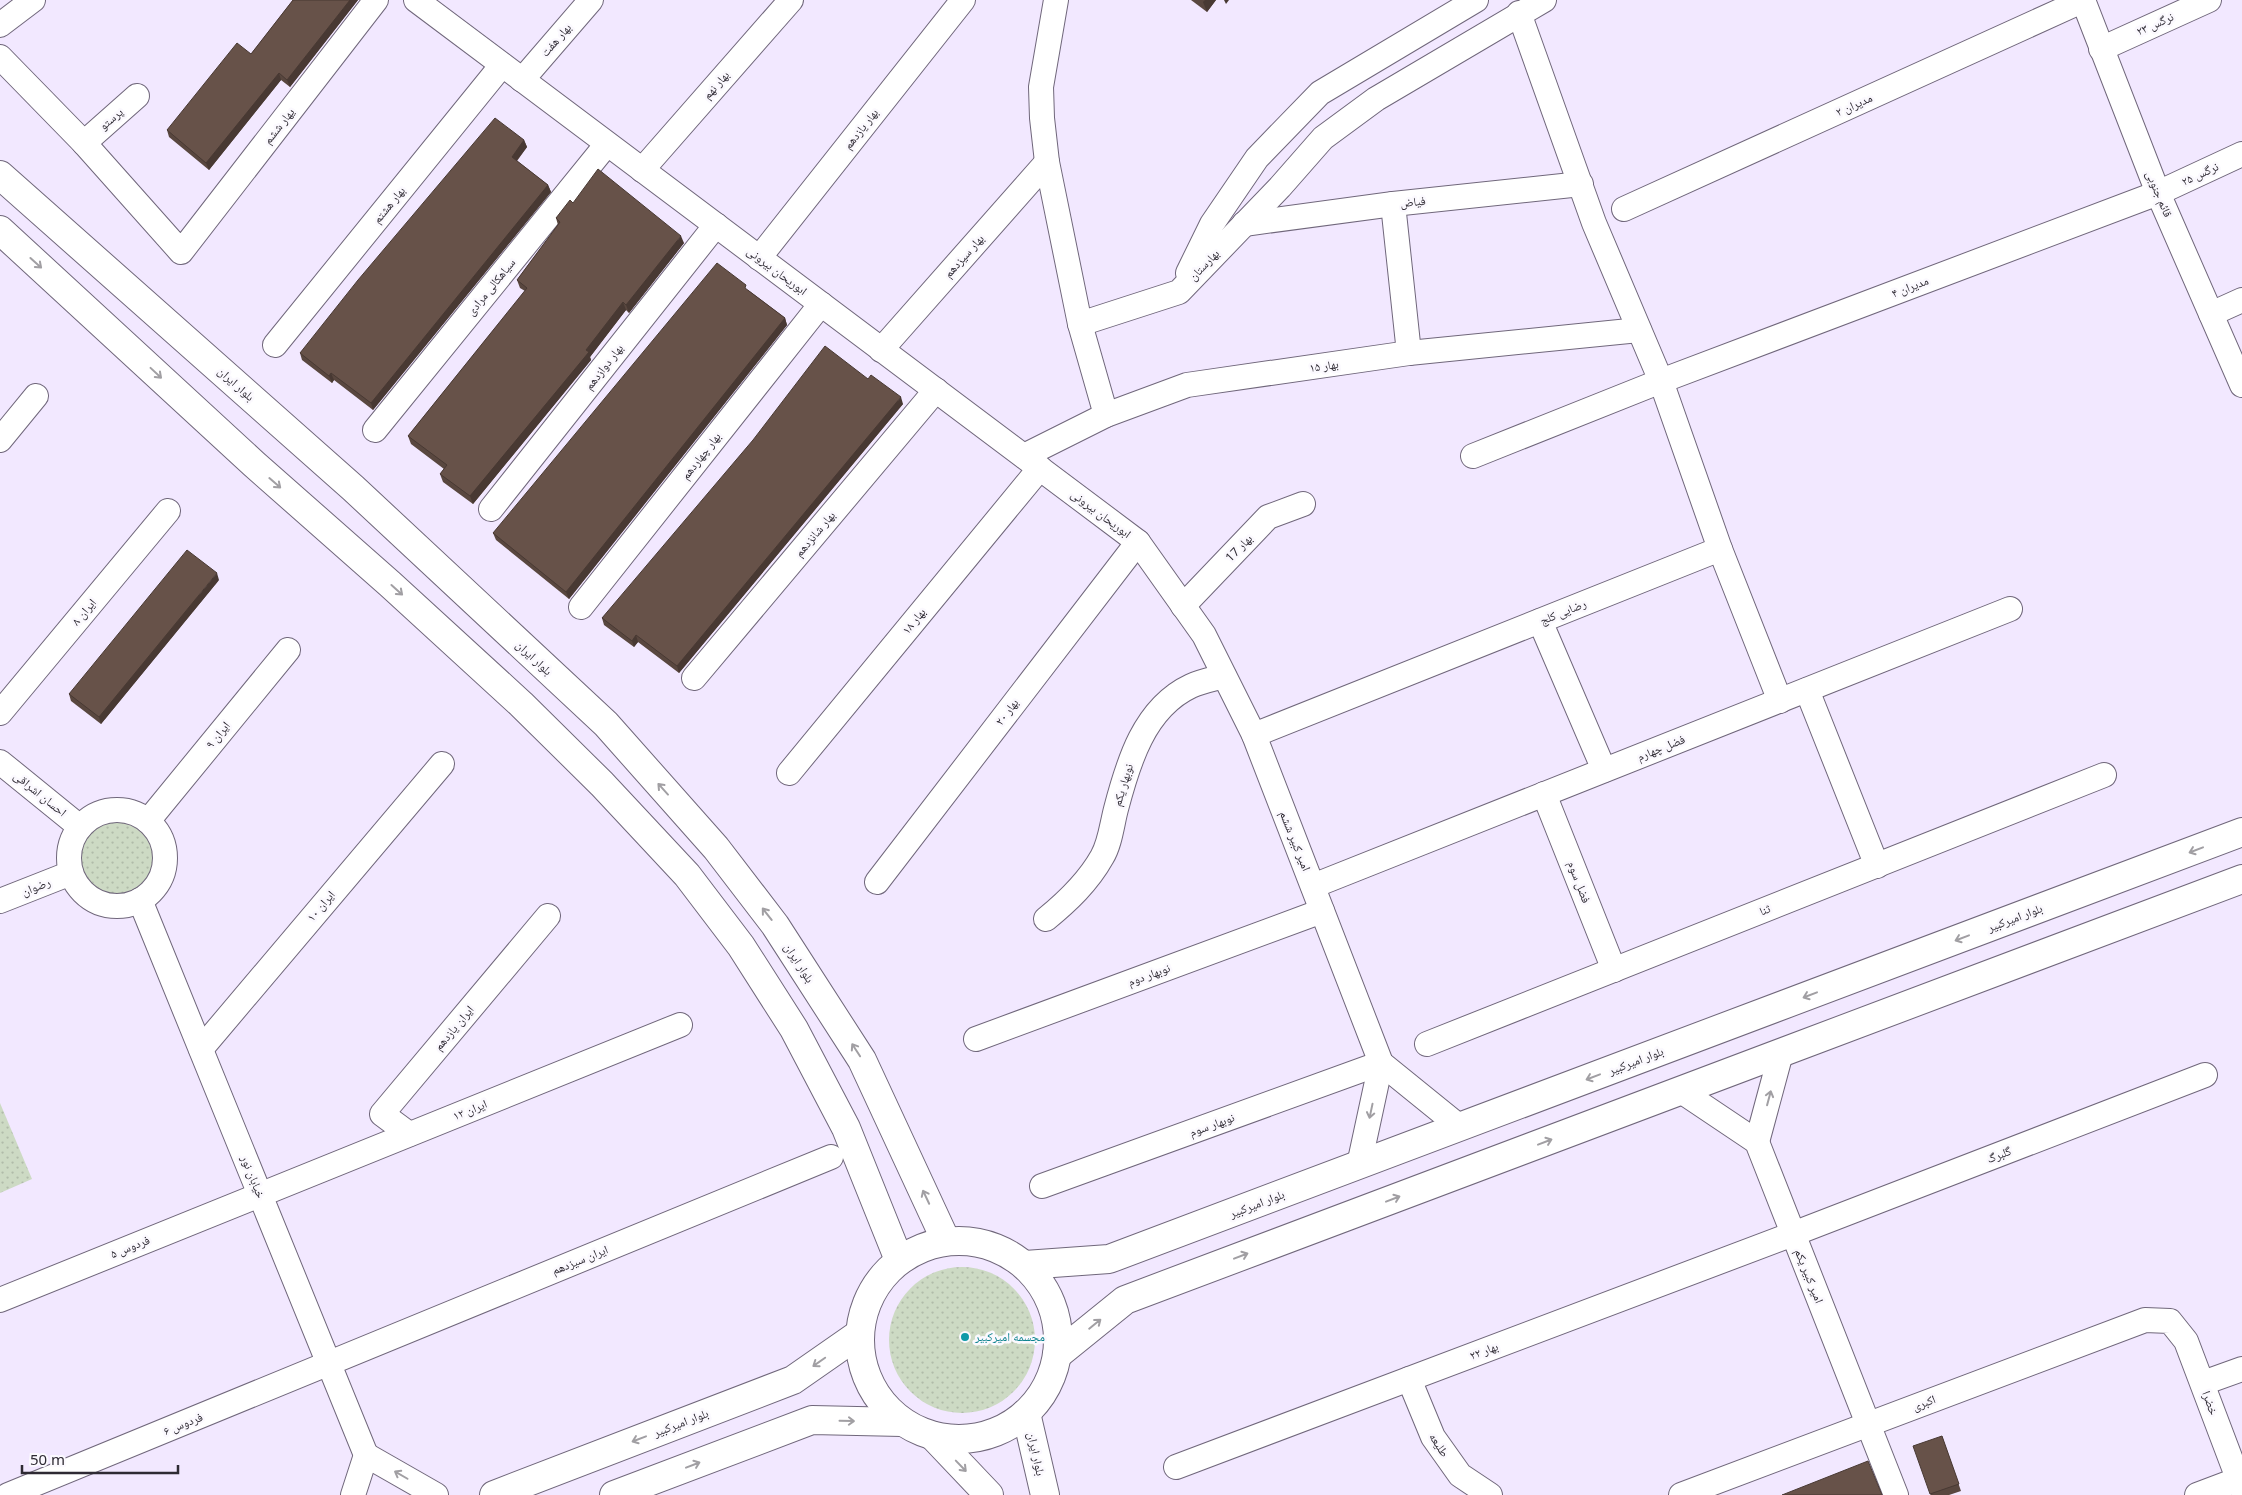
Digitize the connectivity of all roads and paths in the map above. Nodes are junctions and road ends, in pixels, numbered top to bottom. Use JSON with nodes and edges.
{"nodes":[{"id":1,"x":33,"y":0,"type":"edge"},
{"id":2,"x":376,"y":0,"type":"edge"},
{"id":3,"x":416,"y":0,"type":"edge"},
{"id":4,"x":590,"y":0,"type":"edge"},
{"id":5,"x":791,"y":0,"type":"edge"},
{"id":6,"x":963,"y":0,"type":"edge"},
{"id":7,"x":1056,"y":0,"type":"edge"},
{"id":8,"x":1476,"y":0,"type":"edge"},
{"id":9,"x":1544,"y":0,"type":"edge"},
{"id":10,"x":2084,"y":0,"type":"edge"},
{"id":11,"x":2209,"y":0,"type":"edge"},
{"id":12,"x":1519,"y":13,"type":"junction"},
{"id":13,"x":0,"y":25,"type":"edge"},
{"id":14,"x":2101,"y":49,"type":"junction"},
{"id":15,"x":0,"y":57,"type":"edge"},
{"id":16,"x":502,"y":65,"type":"junction"},
{"id":17,"x":522,"y":80,"type":"junction"},
{"id":18,"x":137,"y":96,"type":"dead end"},
{"id":19,"x":84,"y":143,"type":"junction"},
{"id":20,"x":607,"y":144,"type":"junction"},
{"id":21,"x":2242,"y":154,"type":"edge"},
{"id":22,"x":1047,"y":162,"type":"junction"},
{"id":23,"x":642,"y":170,"type":"junction"},
{"id":24,"x":0,"y":175,"type":"edge"},
{"id":25,"x":1581,"y":184,"type":"junction"},
{"id":26,"x":2158,"y":193,"type":"junction"},
{"id":27,"x":1394,"y":204,"type":"junction"},
{"id":28,"x":1624,"y":209,"type":"dead end"},
{"id":29,"x":1244,"y":224,"type":"junction"},
{"id":30,"x":716,"y":225,"type":"junction"},
{"id":31,"x":0,"y":230,"type":"edge"},
{"id":32,"x":759,"y":258,"type":"junction"},
{"id":33,"x":1179,"y":292,"type":"junction"},
{"id":34,"x":2242,"y":300,"type":"edge"},
{"id":35,"x":821,"y":304,"type":"junction"},
{"id":36,"x":2211,"y":314,"type":"junction"},
{"id":37,"x":1080,"y":324,"type":"junction"},
{"id":38,"x":1639,"y":330,"type":"junction"},
{"id":39,"x":275,"y":346,"type":"dead end"},
{"id":40,"x":882,"y":350,"type":"junction"},
{"id":41,"x":1409,"y":353,"type":"junction"},
{"id":42,"x":1661,"y":381,"type":"junction"},
{"id":43,"x":2242,"y":383,"type":"edge"},
{"id":44,"x":936,"y":390,"type":"junction"},
{"id":45,"x":36,"y":396,"type":"dead end"},
{"id":46,"x":1106,"y":415,"type":"junction"},
{"id":47,"x":376,"y":430,"type":"dead end"},
{"id":48,"x":0,"y":440,"type":"edge"},
{"id":49,"x":1474,"y":456,"type":"dead end"},
{"id":50,"x":1032,"y":462,"type":"junction"},
{"id":51,"x":1303,"y":504,"type":"dead end"},
{"id":52,"x":492,"y":509,"type":"dead end"},
{"id":53,"x":168,"y":511,"type":"dead end"},
{"id":54,"x":1138,"y":542,"type":"junction"},
{"id":55,"x":1720,"y":549,"type":"junction"},
{"id":56,"x":1183,"y":606,"type":"junction"},
{"id":57,"x":581,"y":608,"type":"dead end"},
{"id":58,"x":2010,"y":609,"type":"dead end"},
{"id":59,"x":1540,"y":621,"type":"junction"},
{"id":60,"x":288,"y":650,"type":"dead end"},
{"id":61,"x":1224,"y":676,"type":"junction"},
{"id":62,"x":694,"y":678,"type":"dead end"},
{"id":63,"x":1808,"y":690,"type":"junction"},
{"id":64,"x":1780,"y":701,"type":"junction"},
{"id":65,"x":0,"y":713,"type":"edge"},
{"id":66,"x":1254,"y":735,"type":"junction"},
{"id":67,"x":0,"y":762,"type":"edge"},
{"id":68,"x":442,"y":764,"type":"dead end"},
{"id":69,"x":1604,"y":770,"type":"junction"},
{"id":70,"x":789,"y":773,"type":"dead end"},
{"id":71,"x":2104,"y":775,"type":"dead end"},
{"id":72,"x":1544,"y":794,"type":"junction"},
{"id":73,"x":148,"y":821,"type":"junction"},
{"id":74,"x":80,"y":827,"type":"junction"},
{"id":75,"x":2242,"y":832,"type":"edge"},
{"id":76,"x":1877,"y":866,"type":"junction"},
{"id":77,"x":71,"y":873,"type":"junction"},
{"id":78,"x":2242,"y":879,"type":"edge"},
{"id":79,"x":877,"y":882,"type":"dead end"},
{"id":80,"x":1312,"y":886,"type":"junction"},
{"id":81,"x":140,"y":900,"type":"junction"},
{"id":82,"x":0,"y":902,"type":"edge"},
{"id":83,"x":1322,"y":911,"type":"junction"},
{"id":84,"x":548,"y":916,"type":"dead end"},
{"id":85,"x":1046,"y":919,"type":"dead end"},
{"id":86,"x":1614,"y":970,"type":"junction"},
{"id":87,"x":680,"y":1025,"type":"dead end"},
{"id":88,"x":976,"y":1039,"type":"dead end"},
{"id":89,"x":1427,"y":1044,"type":"dead end"},
{"id":90,"x":201,"y":1049,"type":"junction"},
{"id":91,"x":1780,"y":1053,"type":"junction"},
{"id":92,"x":1381,"y":1064,"type":"junction"},
{"id":93,"x":2206,"y":1075,"type":"dead end"},
{"id":94,"x":1681,"y":1091,"type":"junction"},
{"id":95,"x":1460,"y":1127,"type":"junction"},
{"id":96,"x":409,"y":1134,"type":"junction"},
{"id":97,"x":1757,"y":1142,"type":"junction"},
{"id":98,"x":831,"y":1157,"type":"dead end"},
{"id":99,"x":1360,"y":1165,"type":"junction"},
{"id":100,"x":1042,"y":1186,"type":"dead end"},
{"id":101,"x":260,"y":1194,"type":"junction"},
{"id":102,"x":1793,"y":1234,"type":"junction"},
{"id":103,"x":946,"y":1241,"type":"junction"},
{"id":104,"x":899,"y":1260,"type":"junction"},
{"id":105,"x":1024,"y":1265,"type":"junction"},
{"id":106,"x":0,"y":1300,"type":"edge"},
{"id":107,"x":2170,"y":1321,"type":"joint"},
{"id":108,"x":859,"y":1334,"type":"junction"},
{"id":109,"x":1057,"y":1355,"type":"junction"},
{"id":110,"x":329,"y":1364,"type":"junction"},
{"id":111,"x":2242,"y":1368,"type":"edge"},
{"id":112,"x":1409,"y":1379,"type":"junction"},
{"id":113,"x":2203,"y":1383,"type":"junction"},
{"id":114,"x":1026,"y":1413,"type":"junction"},
{"id":115,"x":902,"y":1422,"type":"junction"},
{"id":116,"x":1868,"y":1424,"type":"junction"},
{"id":117,"x":933,"y":1436,"type":"junction"},
{"id":118,"x":366,"y":1455,"type":"junction"},
{"id":119,"x":1176,"y":1467,"type":"dead end"},
{"id":120,"x":2241,"y":1482,"type":"edge"},
{"id":121,"x":8,"y":1495,"type":"edge"},
{"id":122,"x":353,"y":1495,"type":"edge"},
{"id":123,"x":436,"y":1495,"type":"edge"},
{"id":124,"x":494,"y":1495,"type":"edge"},
{"id":125,"x":614,"y":1495,"type":"edge"},
{"id":126,"x":988,"y":1495,"type":"edge"},
{"id":127,"x":1045,"y":1495,"type":"edge"},
{"id":128,"x":1490,"y":1495,"type":"edge"},
{"id":129,"x":1681,"y":1495,"type":"edge"},
{"id":130,"x":1896,"y":1495,"type":"edge"},
{"id":131,"x":2197,"y":1495,"type":"edge"}],
"edges":[{"from":1,"to":13,"type":"street"},
{"from":2,"to":19,"type":"street","name":"یهار ششم"},
{"from":3,"to":16,"type":"street","name":"ابوریحان بیرونی"},
{"from":4,"to":17,"type":"street","name":"بهار هفت"},
{"from":5,"to":23,"type":"street","name":"بهار نهم"},
{"from":6,"to":32,"type":"street","name":"بهار یازدهم"},
{"from":7,"to":22,"type":"street"},
{"from":8,"to":33,"type":"street","name":"بهارستان"},
{"from":9,"to":12,"type":"street","name":"بهارستان"},
{"from":10,"to":14,"type":"street","name":"قائم جنوبی"},
{"from":10,"to":28,"type":"street","name":"مدیران ۲"},
{"from":11,"to":14,"type":"street","name":"نرگس ۲۳"},
{"from":12,"to":25,"type":"street"},
{"from":12,"to":29,"type":"street","name":"بهارستان"},
{"from":14,"to":26,"type":"street","name":"قائم جنوبی"},
{"from":15,"to":19,"type":"street"},
{"from":16,"to":17,"type":"street","name":"ابوریحان بیرونی"},
{"from":16,"to":39,"type":"street","name":"بهار هشتم"},
{"from":17,"to":20,"type":"street","name":"ابوریحان بیرونی"},
{"from":18,"to":19,"type":"street","name":"پرستو"},
{"from":20,"to":23,"type":"street","name":"ابوریحان بیرونی"},
{"from":20,"to":47,"type":"street","name":"سیاهکالی مرادی"},
{"from":21,"to":26,"type":"street","name":"نرگس ۲۵"},
{"from":22,"to":37,"type":"street"},
{"from":22,"to":40,"type":"street","name":"بهار سیزدهم"},
{"from":23,"to":30,"type":"street","name":"ابوریحان بیرونی"},
{"from":103,"to":24,"type":"main road","name":"بلوار ایران","one_way":true},
{"from":25,"to":27,"type":"street","name":"فیاض"},
{"from":25,"to":38,"type":"street"},
{"from":26,"to":36,"type":"street","name":"قائم جنوبی"},
{"from":26,"to":42,"type":"street","name":"مدیران ۴"},
{"from":27,"to":29,"type":"street","name":"فیاض"},
{"from":27,"to":41,"type":"street"},
{"from":29,"to":33,"type":"street","name":"بهارستان"},
{"from":30,"to":32,"type":"street","name":"ابوریحان بیرونی"},
{"from":30,"to":52,"type":"street","name":"بهار دوازدهم"},
{"from":31,"to":104,"type":"main road","one_way":true},
{"from":32,"to":35,"type":"street","name":"ابوریحان بیرونی"},
{"from":33,"to":37,"type":"street"},
{"from":34,"to":36,"type":"street"},
{"from":35,"to":40,"type":"street","name":"ابوریحان بیرونی"},
{"from":35,"to":57,"type":"street","name":"بهار چهاردهم"},
{"from":36,"to":43,"type":"street","name":"قائم جنوبی"},
{"from":37,"to":46,"type":"street"},
{"from":38,"to":41,"type":"street","name":"بهار ۱۵"},
{"from":38,"to":42,"type":"street"},
{"from":40,"to":44,"type":"street","name":"ابوریحان بیرونی"},
{"from":41,"to":46,"type":"street","name":"بهار ۱۵"},
{"from":42,"to":49,"type":"street","name":"مدیران ۴"},
{"from":42,"to":55,"type":"street"},
{"from":44,"to":50,"type":"street","name":"ابوریحان بیرونی"},
{"from":44,"to":62,"type":"street","name":"بهار شانزدهم"},
{"from":45,"to":48,"type":"street"},
{"from":46,"to":50,"type":"street","name":"بهار ۱۵"},
{"from":50,"to":54,"type":"street","name":"ابوریحان بیرونی"},
{"from":50,"to":70,"type":"street","name":"بهار ۱۸"},
{"from":51,"to":56,"type":"street","name":"بهار 17"},
{"from":53,"to":65,"type":"street","name":"ایران ۸"},
{"from":54,"to":56,"type":"street","name":"امیر کبیر ششم"},
{"from":54,"to":79,"type":"street","name":"بهار ۲۰"},
{"from":55,"to":59,"type":"street","name":"رضایی کلج"},
{"from":55,"to":64,"type":"street"},
{"from":56,"to":61,"type":"street","name":"امیر کبیر ششم"},
{"from":58,"to":63,"type":"street","name":"فضل چهارم"},
{"from":59,"to":66,"type":"street","name":"رضایی کلج"},
{"from":59,"to":69,"type":"street"},
{"from":60,"to":73,"type":"street","name":"ایران ۹"},
{"from":61,"to":66,"type":"street","name":"امیر کبیر ششم"},
{"from":61,"to":85,"type":"street","name":"نوبهار یکم"},
{"from":63,"to":64,"type":"street","name":"فضل چهارم"},
{"from":63,"to":76,"type":"street"},
{"from":64,"to":69,"type":"street","name":"فضل چهارم"},
{"from":66,"to":80,"type":"street","name":"امیر کبیر ششم"},
{"from":67,"to":74,"type":"street","name":"احسان اشراقی"},
{"from":68,"to":90,"type":"street","name":"ایران ۱۰"},
{"from":69,"to":72,"type":"street","name":"فضل چهارم"},
{"from":71,"to":76,"type":"street","name":"ثنا"},
{"from":72,"to":80,"type":"street","name":"فضل چهارم"},
{"from":72,"to":86,"type":"street","name":"فضل سوم"},
{"from":73,"to":74,"type":"street"},
{"from":73,"to":81,"type":"street"},
{"from":74,"to":77,"type":"street"},
{"from":75,"to":95,"type":"main road","name":"بلوار امیرکبیر","one_way":true},
{"from":76,"to":86,"type":"street","name":"ثنا"},
{"from":77,"to":81,"type":"street"},
{"from":77,"to":82,"type":"street","name":"رضوان"},
{"from":78,"to":91,"type":"main road"},
{"from":80,"to":83,"type":"street","name":"امیر کبیر ششم"},
{"from":81,"to":90,"type":"street","name":"خیابان نور"},
{"from":83,"to":88,"type":"street","name":"نوبهار دوم"},
{"from":83,"to":92,"type":"street","name":"امیر کبیر ششم"},
{"from":84,"to":96,"type":"street","name":"ایران یازدهم"},
{"from":86,"to":89,"type":"street","name":"ثنا"},
{"from":87,"to":96,"type":"street","name":"ایران ۱۲"},
{"from":90,"to":101,"type":"street","name":"خیابان نور"},
{"from":91,"to":94,"type":"main road"},
{"from":97,"to":91,"type":"street","one_way":true},
{"from":92,"to":95,"type":"street"},
{"from":92,"to":99,"type":"street","one_way":true},
{"from":92,"to":100,"type":"street","name":"نوبهار سوم"},
{"from":93,"to":102,"type":"street","name":"گلبرگ"},
{"from":94,"to":97,"type":"street"},
{"from":109,"to":94,"type":"main road","one_way":true},
{"from":95,"to":99,"type":"main road","name":"بلوار امیرکبیر"},
{"from":96,"to":101,"type":"street","name":"ایران ۱۲"},
{"from":97,"to":102,"type":"street","name":"امیر کبیر یکم"},
{"from":98,"to":110,"type":"street","name":"ایران سیزدهم"},
{"from":99,"to":105,"type":"main road","name":"بلوار امیرکبیر"},
{"from":101,"to":106,"type":"street","name":"فردوس ۵"},
{"from":101,"to":110,"type":"street","name":"خیابان نور"},
{"from":102,"to":112,"type":"street","name":"بهار ۲۲"},
{"from":102,"to":116,"type":"street","name":"امیر کبیر یکم"},
{"from":103,"to":104,"type":"main road"},
{"from":103,"to":105,"type":"main road"},
{"from":104,"to":108,"type":"main road"},
{"from":105,"to":109,"type":"main road"},
{"from":107,"to":113,"type":"street","name":"خضرا"},
{"from":107,"to":116,"type":"street","name":"اکبری"},
{"from":108,"to":115,"type":"main road"},
{"from":108,"to":124,"type":"main road","name":"بلوار امیرکبیر","one_way":true},
{"from":109,"to":114,"type":"main road"},
{"from":110,"to":118,"type":"street","name":"خیابان نور"},
{"from":110,"to":121,"type":"street","name":"فردوس ۶"},
{"from":111,"to":113,"type":"street"},
{"from":112,"to":119,"type":"street","name":"بهار ۲۲"},
{"from":112,"to":128,"type":"street","name":"طلیعه"},
{"from":113,"to":120,"type":"street","name":"خضرا"},
{"from":114,"to":117,"type":"main road"},
{"from":114,"to":127,"type":"main road","name":"بلوار ایران"},
{"from":115,"to":117,"type":"main road"},
{"from":125,"to":115,"type":"main road","one_way":true},
{"from":116,"to":129,"type":"street","name":"اکبری"},
{"from":116,"to":130,"type":"street","name":"امیر کبیر یکم"},
{"from":117,"to":126,"type":"main road","one_way":true},
{"from":118,"to":122,"type":"street"},
{"from":123,"to":118,"type":"street","one_way":true},
{"from":120,"to":131,"type":"street"}]}
